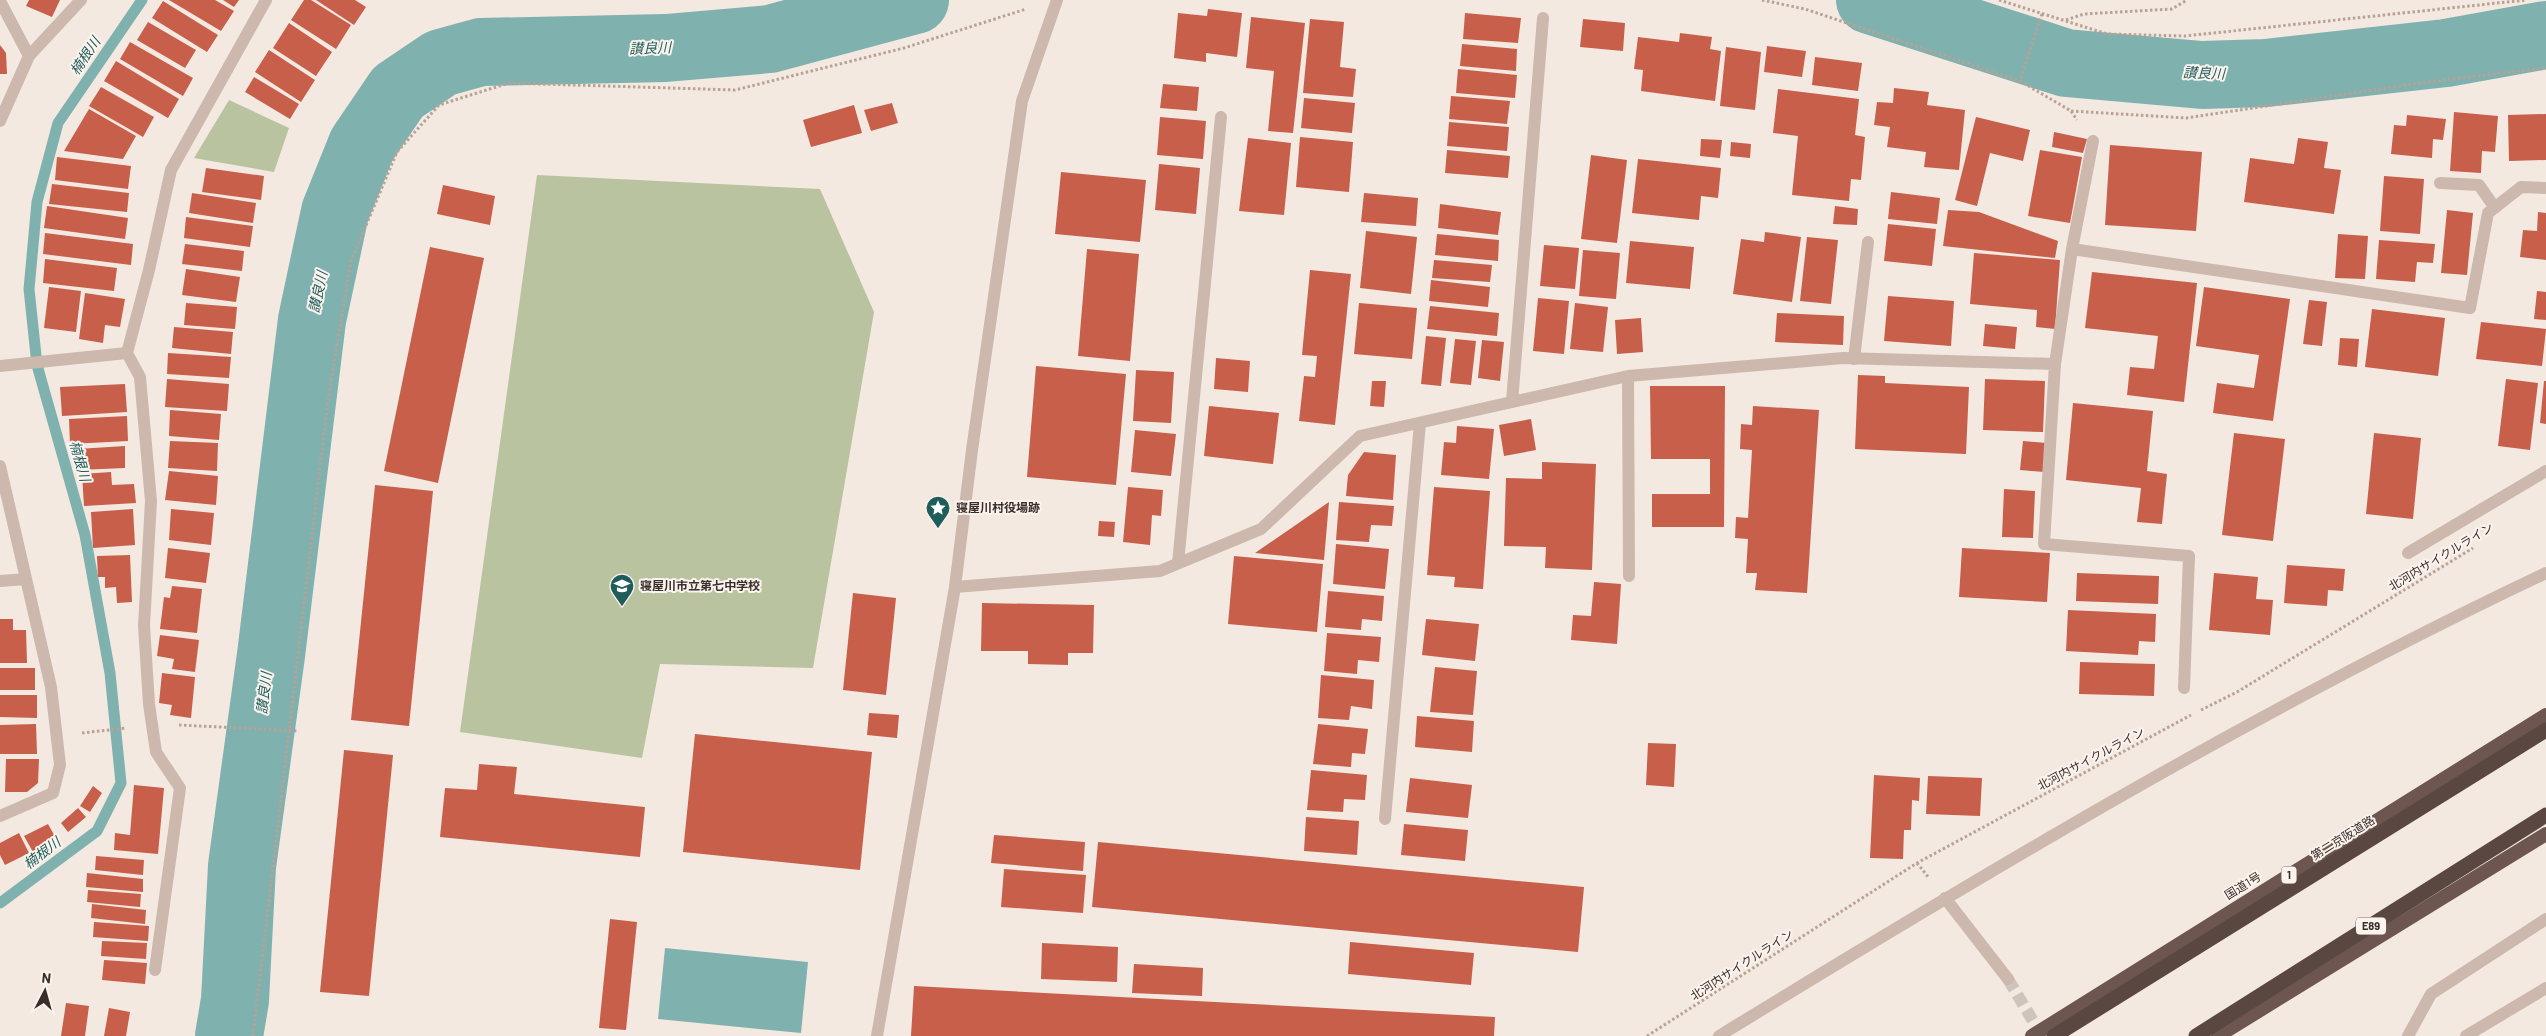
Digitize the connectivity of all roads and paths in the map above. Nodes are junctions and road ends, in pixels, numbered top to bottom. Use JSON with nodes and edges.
{"nodes":[{"id":1,"x":80,"y":0,"type":"edge"},
{"id":2,"x":266,"y":0,"type":"edge"},
{"id":3,"x":1057,"y":0,"type":"edge"},
{"id":4,"x":1762,"y":0,"type":"edge"},
{"id":5,"x":1999,"y":0,"type":"edge"},
{"id":6,"x":2187,"y":0,"type":"edge"},
{"id":7,"x":2526,"y":0,"type":"edge"},
{"id":8,"x":0,"y":2,"type":"edge"},
{"id":9,"x":1028,"y":9,"type":"dead end"},
{"id":10,"x":2042,"y":14,"type":"junction"},
{"id":11,"x":1543,"y":18,"type":"dead end"},
{"id":12,"x":2066,"y":20,"type":"junction"},
{"id":13,"x":30,"y":56,"type":"junction"},
{"id":14,"x":2546,"y":68,"type":"edge"},
{"id":15,"x":2020,"y":81,"type":"junction"},
{"id":16,"x":2071,"y":111,"type":"junction"},
{"id":17,"x":1221,"y":117,"type":"dead end"},
{"id":18,"x":0,"y":121,"type":"edge"},
{"id":19,"x":2093,"y":141,"type":"joint"},
{"id":20,"x":2440,"y":183,"type":"dead end"},
{"id":21,"x":2546,"y":188,"type":"edge"},
{"id":22,"x":2495,"y":208,"type":"junction"},
{"id":23,"x":1868,"y":242,"type":"dead end"},
{"id":24,"x":2072,"y":249,"type":"junction"},
{"id":25,"x":127,"y":353,"type":"junction"},
{"id":26,"x":1854,"y":358,"type":"junction"},
{"id":27,"x":2055,"y":364,"type":"junction"},
{"id":28,"x":0,"y":366,"type":"edge"},
{"id":29,"x":1628,"y":376,"type":"junction"},
{"id":30,"x":1512,"y":402,"type":"junction"},
{"id":31,"x":1420,"y":423,"type":"junction"},
{"id":32,"x":0,"y":466,"type":"edge"},
{"id":33,"x":2546,"y":472,"type":"edge"},
{"id":34,"x":2479,"y":544,"type":"dead end"},
{"id":35,"x":2408,"y":553,"type":"dead end"},
{"id":36,"x":1178,"y":563,"type":"junction"},
{"id":37,"x":2546,"y":573,"type":"edge"},
{"id":38,"x":1629,"y":576,"type":"dead end"},
{"id":39,"x":26,"y":579,"type":"junction"},
{"id":40,"x":0,"y":581,"type":"edge"},
{"id":41,"x":955,"y":587,"type":"junction"},
{"id":42,"x":2184,"y":688,"type":"dead end"},
{"id":43,"x":2546,"y":715,"type":"edge"},
{"id":44,"x":152,"y":723,"type":"junction"},
{"id":45,"x":135,"y":727,"type":"dead end"},
{"id":46,"x":2546,"y":730,"type":"edge"},
{"id":47,"x":289,"y":731,"type":"junction"},
{"id":48,"x":299,"y":731,"type":"dead end"},
{"id":49,"x":84,"y":733,"type":"dead end"},
{"id":50,"x":2546,"y":815,"type":"edge"},
{"id":51,"x":0,"y":816,"type":"edge"},
{"id":52,"x":1385,"y":819,"type":"dead end"},
{"id":53,"x":2546,"y":834,"type":"edge"},
{"id":54,"x":1945,"y":898,"type":"junction"},
{"id":55,"x":2546,"y":919,"type":"edge"},
{"id":56,"x":155,"y":970,"type":"dead end"},
{"id":57,"x":2008,"y":979,"type":"tunnel mouth"},
{"id":58,"x":2546,"y":988,"type":"edge"},
{"id":59,"x":254,"y":1036,"type":"edge"},
{"id":60,"x":877,"y":1036,"type":"edge"},
{"id":61,"x":1647,"y":1036,"type":"edge"},
{"id":62,"x":1719,"y":1036,"type":"edge"},
{"id":63,"x":2032,"y":1036,"type":"edge"},
{"id":64,"x":2054,"y":1036,"type":"edge"},
{"id":65,"x":2196,"y":1036,"type":"edge"},
{"id":66,"x":2218,"y":1036,"type":"edge"},
{"id":67,"x":2408,"y":1036,"type":"edge"},
{"id":68,"x":2466,"y":1036,"type":"edge"}],
"edges":[{"from":1,"to":13,"type":"street"},
{"from":2,"to":25,"type":"street"},
{"from":3,"to":41,"type":"street"},
{"from":4,"to":15,"type":"path"},
{"from":5,"to":10,"type":"path"},
{"from":6,"to":12,"type":"path"},
{"from":7,"to":12,"type":"path"},
{"from":8,"to":13,"type":"street"},
{"from":9,"to":47,"type":"path"},
{"from":10,"to":12,"type":"path"},
{"from":10,"to":15,"type":"path"},
{"from":11,"to":30,"type":"street"},
{"from":13,"to":18,"type":"street"},
{"from":14,"to":16,"type":"path"},
{"from":15,"to":16,"type":"path"},
{"from":16,"to":19,"type":"path"},
{"from":17,"to":36,"type":"street"},
{"from":19,"to":24,"type":"street"},
{"from":20,"to":22,"type":"street"},
{"from":21,"to":22,"type":"street"},
{"from":22,"to":24,"type":"street"},
{"from":23,"to":26,"type":"street"},
{"from":24,"to":27,"type":"street"},
{"from":25,"to":28,"type":"street"},
{"from":25,"to":44,"type":"street"},
{"from":26,"to":27,"type":"street"},
{"from":26,"to":29,"type":"street"},
{"from":27,"to":42,"type":"street"},
{"from":29,"to":30,"type":"street"},
{"from":29,"to":38,"type":"street"},
{"from":30,"to":31,"type":"street"},
{"from":31,"to":36,"type":"street"},
{"from":31,"to":52,"type":"street"},
{"from":32,"to":39,"type":"street"},
{"from":33,"to":35,"type":"street"},
{"from":34,"to":61,"type":"path","name":"北河内サイクルライン"},
{"from":36,"to":41,"type":"street"},
{"from":37,"to":54,"type":"street"},
{"from":39,"to":40,"type":"street"},
{"from":39,"to":51,"type":"street"},
{"from":41,"to":60,"type":"street"},
{"from":43,"to":63,"type":"highway","name":"国道1号","number":"1"},
{"from":44,"to":47,"type":"path"},
{"from":44,"to":56,"type":"street"},
{"from":45,"to":49,"type":"path"},
{"from":46,"to":64,"type":"highway","name":"第二京阪道路"},
{"from":47,"to":48,"type":"path"},
{"from":47,"to":59,"type":"path"},
{"from":50,"to":65,"type":"highway","number":"E89"},
{"from":53,"to":66,"type":"highway"},
{"from":54,"to":57,"type":"street"},
{"from":54,"to":62,"type":"street"},
{"from":55,"to":67,"type":"street"},
{"from":58,"to":68,"type":"street"}]}
